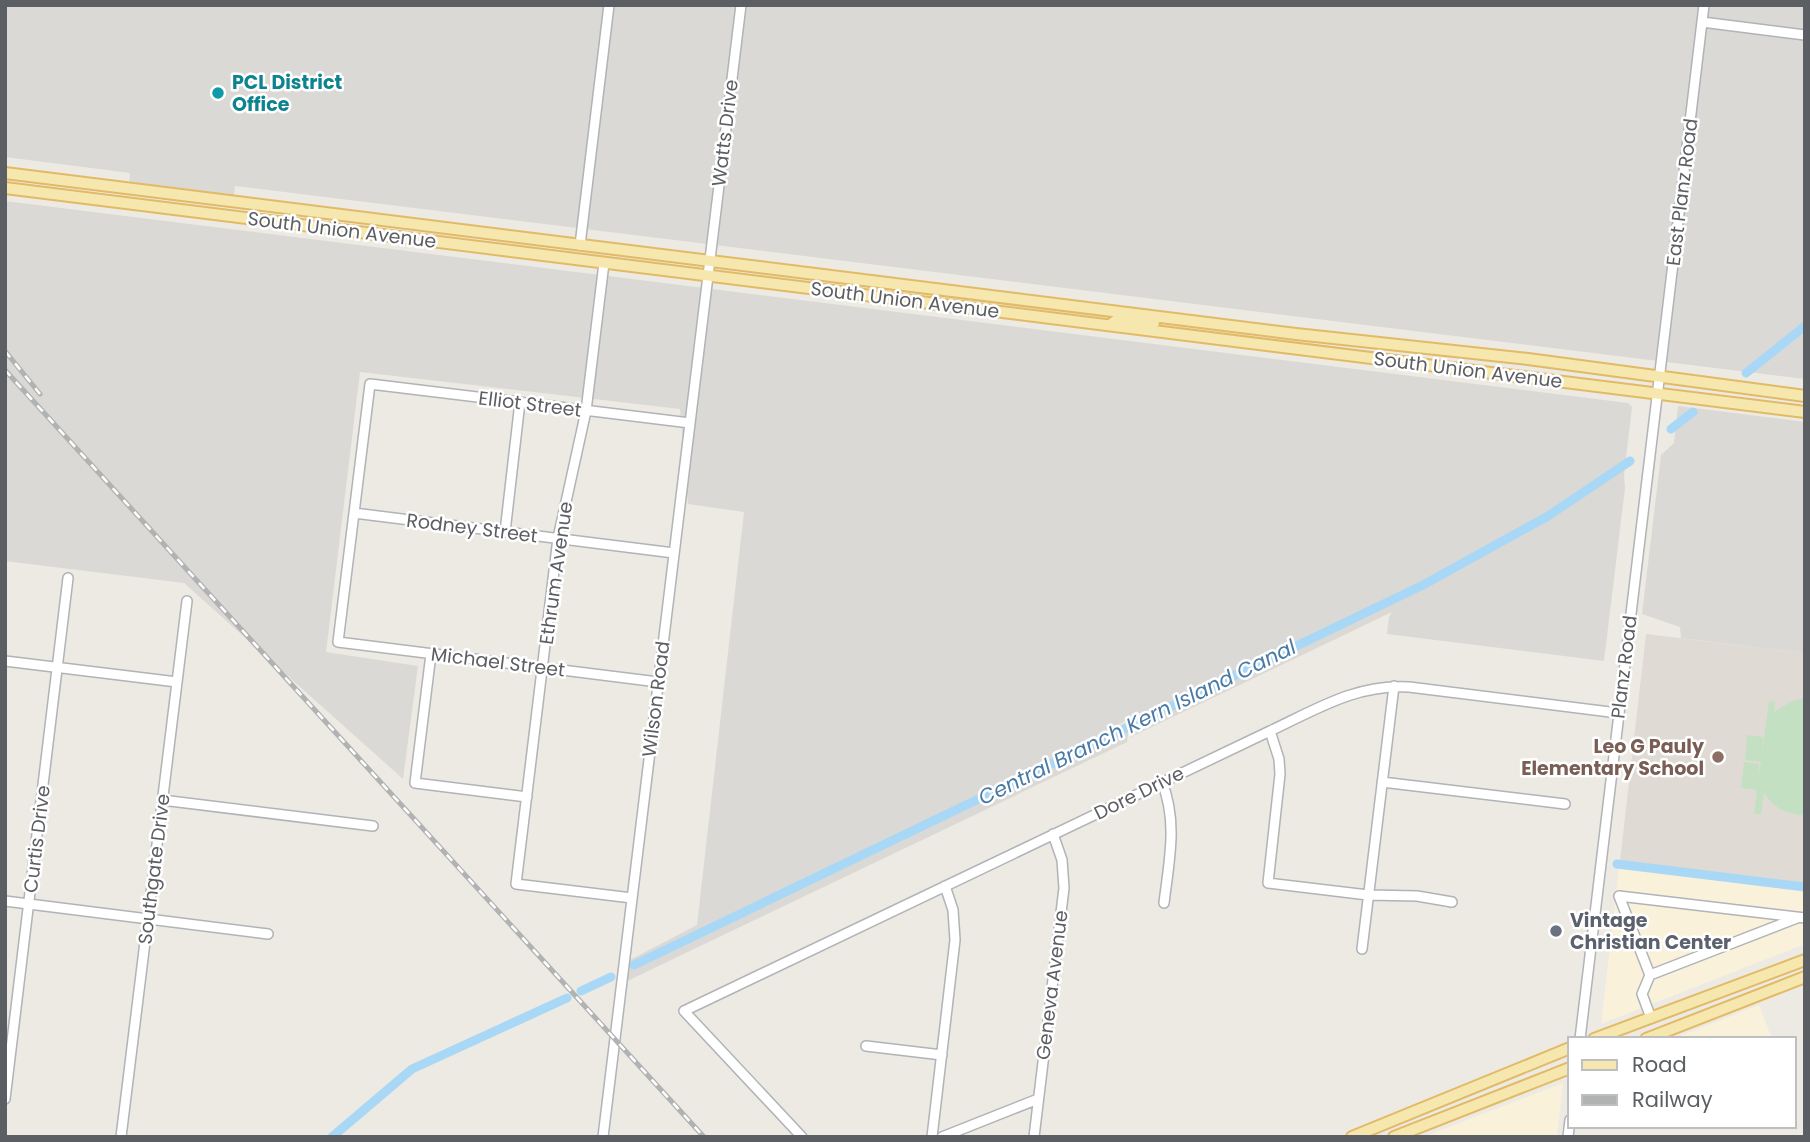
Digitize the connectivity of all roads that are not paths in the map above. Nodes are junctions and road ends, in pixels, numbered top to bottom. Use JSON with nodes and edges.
{"nodes":[{"id":1,"x":609,"y":5,"type":"edge"},
{"id":2,"x":741,"y":5,"type":"edge"},
{"id":3,"x":1704,"y":5,"type":"edge"},
{"id":4,"x":1702,"y":22,"type":"junction"},
{"id":5,"x":1805,"y":35,"type":"edge"},
{"id":6,"x":5,"y":173,"type":"edge"},
{"id":7,"x":83,"y":183,"type":"junction"},
{"id":8,"x":5,"y":187,"type":"edge"},
{"id":9,"x":173,"y":194,"type":"junction"},
{"id":10,"x":96,"y":200,"type":"junction"},
{"id":11,"x":249,"y":204,"type":"junction"},
{"id":12,"x":192,"y":211,"type":"junction"},
{"id":13,"x":331,"y":214,"type":"junction"},
{"id":14,"x":264,"y":219,"type":"junction"},
{"id":15,"x":416,"y":225,"type":"junction"},
{"id":16,"x":334,"y":229,"type":"junction"},
{"id":17,"x":580,"y":245,"type":"junction"},
{"id":18,"x":710,"y":261,"type":"junction"},
{"id":19,"x":604,"y":262,"type":"junction"},
{"id":20,"x":708,"y":275,"type":"junction"},
{"id":21,"x":953,"y":291,"type":"junction"},
{"id":22,"x":950,"y":305,"type":"junction"},
{"id":23,"x":1184,"y":320,"type":"junction"},
{"id":24,"x":1110,"y":325,"type":"junction"},
{"id":25,"x":1296,"y":334,"type":"junction"},
{"id":26,"x":1213,"y":338,"type":"junction"},
{"id":27,"x":1415,"y":348,"type":"junction"},
{"id":28,"x":1414,"y":363,"type":"junction"},
{"id":29,"x":1659,"y":378,"type":"junction"},
{"id":30,"x":1657,"y":393,"type":"junction"},
{"id":31,"x":1805,"y":396,"type":"edge"},
{"id":32,"x":520,"y":402,"type":"junction"},
{"id":33,"x":586,"y":411,"type":"junction"},
{"id":34,"x":1805,"y":412,"type":"edge"},
{"id":35,"x":690,"y":423,"type":"junction"},
{"id":36,"x":354,"y":513,"type":"junction"},
{"id":37,"x":505,"y":532,"type":"junction"},
{"id":38,"x":558,"y":538,"type":"junction"},
{"id":39,"x":674,"y":553,"type":"junction"},
{"id":40,"x":68,"y":578,"type":"dead end"},
{"id":41,"x":187,"y":601,"type":"dead end"},
{"id":42,"x":431,"y":654,"type":"junction"},
{"id":43,"x":5,"y":661,"type":"edge"},
{"id":44,"x":58,"y":667,"type":"junction"},
{"id":45,"x":542,"y":668,"type":"junction"},
{"id":46,"x":177,"y":682,"type":"junction"},
{"id":47,"x":658,"y":682,"type":"junction"},
{"id":48,"x":1394,"y":686,"type":"junction"},
{"id":49,"x":1618,"y":713,"type":"junction"},
{"id":50,"x":1270,"y":731,"type":"junction"},
{"id":51,"x":1162,"y":782,"type":"junction"},
{"id":52,"x":1382,"y":782,"type":"junction"},
{"id":53,"x":527,"y":797,"type":"junction"},
{"id":54,"x":162,"y":800,"type":"junction"},
{"id":55,"x":1565,"y":804,"type":"dead end"},
{"id":56,"x":373,"y":826,"type":"dead end"},
{"id":57,"x":1053,"y":834,"type":"junction"},
{"id":58,"x":945,"y":886,"type":"junction"},
{"id":59,"x":1368,"y":895,"type":"junction"},
{"id":60,"x":632,"y":898,"type":"junction"},
{"id":61,"x":5,"y":901,"type":"edge"},
{"id":62,"x":1452,"y":902,"type":"dead end"},
{"id":63,"x":1164,"y":903,"type":"dead end"},
{"id":64,"x":29,"y":904,"type":"junction"},
{"id":65,"x":1802,"y":918,"type":"edge"},
{"id":66,"x":148,"y":919,"type":"junction"},
{"id":67,"x":268,"y":934,"type":"dead end"},
{"id":68,"x":1362,"y":949,"type":"dead end"},
{"id":69,"x":1805,"y":960,"type":"edge"},
{"id":70,"x":1650,"y":975,"type":"junction"},
{"id":71,"x":1805,"y":976,"type":"edge"},
{"id":72,"x":1651,"y":1018,"type":"junction"},
{"id":73,"x":1580,"y":1037,"type":"edge"},
{"id":74,"x":1599,"y":1037,"type":"edge"},
{"id":75,"x":1651,"y":1037,"type":"edge"},
{"id":76,"x":866,"y":1046,"type":"dead end"},
{"id":77,"x":1568,"y":1049,"type":"edge"},
{"id":78,"x":942,"y":1055,"type":"junction"},
{"id":79,"x":1568,"y":1069,"type":"edge"},
{"id":80,"x":5,"y":1099,"type":"edge"},
{"id":81,"x":1038,"y":1099,"type":"junction"},
{"id":82,"x":121,"y":1137,"type":"edge"},
{"id":83,"x":603,"y":1137,"type":"edge"},
{"id":84,"x":802,"y":1137,"type":"edge"},
{"id":85,"x":932,"y":1137,"type":"edge"},
{"id":86,"x":942,"y":1137,"type":"edge"},
{"id":87,"x":1034,"y":1137,"type":"edge"},
{"id":88,"x":1352,"y":1137,"type":"edge"},
{"id":89,"x":1394,"y":1137,"type":"edge"}],
"edges":[{"from":1,"to":17,"type":"street"},
{"from":2,"to":18,"type":"street","name":"Watts Drive"},
{"from":3,"to":4,"type":"street","name":"East Planz Road"},
{"from":4,"to":5,"type":"street"},
{"from":4,"to":29,"type":"street","name":"East Planz Road"},
{"from":6,"to":7,"type":"main road","name":"South Union Avenue"},
{"from":7,"to":8,"type":"main road"},
{"from":7,"to":9,"type":"main road","name":"South Union Avenue"},
{"from":8,"to":10,"type":"main road","name":"South Union Avenue"},
{"from":9,"to":10,"type":"main road"},
{"from":9,"to":11,"type":"main road","name":"South Union Avenue"},
{"from":10,"to":12,"type":"main road","name":"South Union Avenue"},
{"from":11,"to":12,"type":"main road"},
{"from":11,"to":13,"type":"main road","name":"South Union Avenue"},
{"from":12,"to":14,"type":"main road","name":"South Union Avenue"},
{"from":13,"to":14,"type":"main road"},
{"from":13,"to":15,"type":"main road","name":"South Union Avenue"},
{"from":14,"to":16,"type":"main road","name":"South Union Avenue"},
{"from":15,"to":16,"type":"main road"},
{"from":15,"to":17,"type":"main road","name":"South Union Avenue"},
{"from":16,"to":19,"type":"main road","name":"South Union Avenue"},
{"from":17,"to":18,"type":"main road","name":"South Union Avenue"},
{"from":18,"to":20,"type":"street","name":"Wilson Road"},
{"from":18,"to":21,"type":"main road","name":"South Union Avenue"},
{"from":19,"to":20,"type":"main road","name":"South Union Avenue"},
{"from":19,"to":33,"type":"street","name":"Ethrum Avenue"},
{"from":20,"to":22,"type":"main road","name":"South Union Avenue"},
{"from":20,"to":35,"type":"street","name":"Wilson Road"},
{"from":21,"to":22,"type":"main road"},
{"from":21,"to":23,"type":"main road","name":"South Union Avenue"},
{"from":22,"to":24,"type":"main road","name":"South Union Avenue"},
{"from":23,"to":24,"type":"main road"},
{"from":23,"to":25,"type":"main road","name":"South Union Avenue"},
{"from":24,"to":26,"type":"main road","name":"South Union Avenue"},
{"from":25,"to":26,"type":"main road"},
{"from":25,"to":27,"type":"main road","name":"South Union Avenue"},
{"from":26,"to":28,"type":"main road","name":"South Union Avenue"},
{"from":27,"to":28,"type":"main road"},
{"from":27,"to":29,"type":"main road","name":"South Union Avenue"},
{"from":28,"to":30,"type":"main road","name":"South Union Avenue"},
{"from":29,"to":30,"type":"street","name":"Planz Road"},
{"from":29,"to":31,"type":"main road","name":"South Union Avenue"},
{"from":30,"to":34,"type":"main road","name":"South Union Avenue"},
{"from":30,"to":49,"type":"street","name":"Planz Road"},
{"from":32,"to":33,"type":"street","name":"Elliot Street"},
{"from":32,"to":36,"type":"street","name":"Elliot Street"},
{"from":32,"to":37,"type":"street"},
{"from":33,"to":35,"type":"street","name":"Elliot Street"},
{"from":33,"to":38,"type":"street","name":"Ethrum Avenue"},
{"from":35,"to":39,"type":"street","name":"Wilson Road"},
{"from":36,"to":37,"type":"street","name":"Rodney Street"},
{"from":36,"to":42,"type":"street","name":"Michael Street"},
{"from":37,"to":38,"type":"street","name":"Rodney Street"},
{"from":38,"to":39,"type":"street","name":"Rodney Street"},
{"from":38,"to":45,"type":"street","name":"Ethrum Avenue"},
{"from":39,"to":47,"type":"street","name":"Wilson Road"},
{"from":40,"to":44,"type":"street","name":"Curtis Drive"},
{"from":41,"to":46,"type":"street","name":"Southgate Drive"},
{"from":42,"to":45,"type":"street","name":"Michael Street"},
{"from":42,"to":53,"type":"street"},
{"from":43,"to":44,"type":"street"},
{"from":44,"to":46,"type":"street"},
{"from":44,"to":64,"type":"street","name":"Curtis Drive"},
{"from":45,"to":47,"type":"street","name":"Michael Street"},
{"from":45,"to":53,"type":"street","name":"Ethrum Avenue"},
{"from":46,"to":54,"type":"street","name":"Southgate Drive"},
{"from":47,"to":60,"type":"street","name":"Wilson Road"},
{"from":48,"to":49,"type":"street","name":"Dore Drive"},
{"from":48,"to":50,"type":"street","name":"Dore Drive"},
{"from":48,"to":52,"type":"street"},
{"from":49,"to":73,"type":"street","name":"Planz Road"},
{"from":50,"to":51,"type":"street","name":"Dore Drive"},
{"from":50,"to":59,"type":"street"},
{"from":51,"to":57,"type":"street","name":"Dore Drive"},
{"from":51,"to":63,"type":"street"},
{"from":52,"to":55,"type":"street"},
{"from":52,"to":59,"type":"street"},
{"from":53,"to":60,"type":"street","name":"Ethrum Avenue"},
{"from":54,"to":56,"type":"street"},
{"from":54,"to":66,"type":"street","name":"Southgate Drive"},
{"from":57,"to":58,"type":"street","name":"Dore Drive"},
{"from":57,"to":81,"type":"street","name":"Geneva Avenue"},
{"from":58,"to":78,"type":"street"},
{"from":58,"to":84,"type":"street","name":"Dore Drive"},
{"from":59,"to":62,"type":"street"},
{"from":59,"to":68,"type":"street"},
{"from":60,"to":83,"type":"street","name":"Wilson Road"},
{"from":61,"to":64,"type":"street"},
{"from":64,"to":66,"type":"street"},
{"from":64,"to":80,"type":"street","name":"Curtis Drive"},
{"from":65,"to":70,"type":"street"},
{"from":65,"to":70,"type":"street"},
{"from":66,"to":67,"type":"street"},
{"from":66,"to":82,"type":"street","name":"Southgate Drive"},
{"from":69,"to":72,"type":"main road"},
{"from":70,"to":72,"type":"street"},
{"from":71,"to":75,"type":"main road"},
{"from":72,"to":74,"type":"main road"},
{"from":76,"to":78,"type":"street"},
{"from":77,"to":88,"type":"main road"},
{"from":78,"to":85,"type":"street"},
{"from":79,"to":89,"type":"main road"},
{"from":81,"to":86,"type":"street"},
{"from":81,"to":87,"type":"street","name":"Geneva Avenue"}]}
